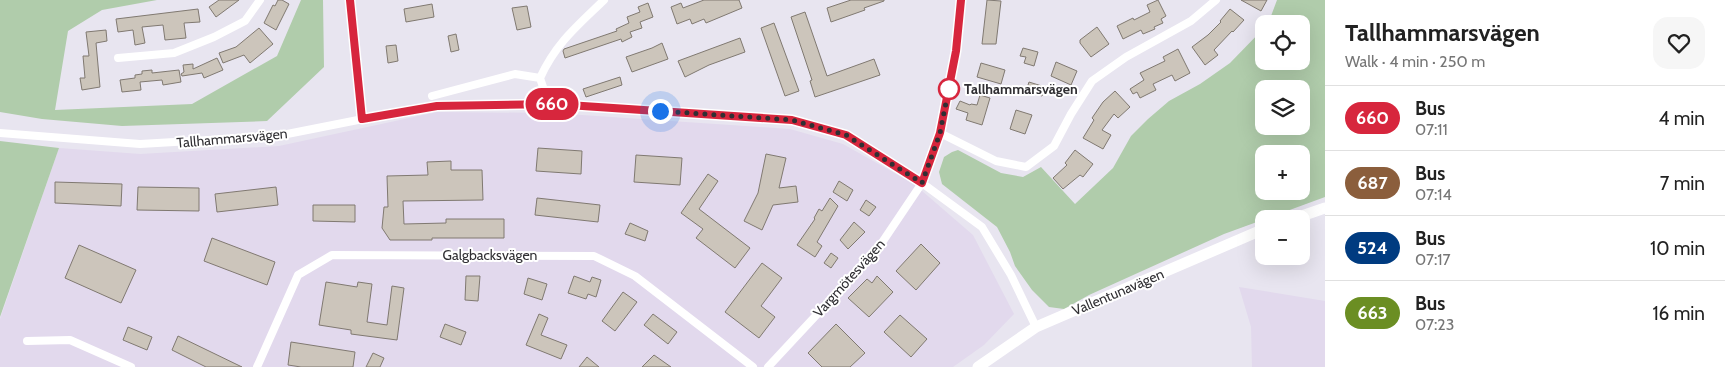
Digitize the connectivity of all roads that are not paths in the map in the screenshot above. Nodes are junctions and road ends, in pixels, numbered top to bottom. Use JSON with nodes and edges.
{"nodes":[{"id":1,"x":260,"y":0,"type":"edge"},
{"id":2,"x":350,"y":0,"type":"edge"},
{"id":3,"x":604,"y":0,"type":"edge"},
{"id":4,"x":962,"y":0,"type":"edge"},
{"id":5,"x":1216,"y":0,"type":"edge"},
{"id":6,"x":118,"y":58,"type":"dead end"},
{"id":7,"x":540,"y":78,"type":"junction"},
{"id":8,"x":432,"y":96,"type":"dead end"},
{"id":9,"x":553,"y":104,"type":"junction"},
{"id":10,"x":362,"y":119,"type":"junction"},
{"id":11,"x":0,"y":133,"type":"edge"},
{"id":12,"x":940,"y":133,"type":"junction"},
{"id":13,"x":922,"y":183,"type":"junction"},
{"id":14,"x":1325,"y":208,"type":"edge"},
{"id":15,"x":1310,"y":213,"type":"edge"},
{"id":16,"x":1255,"y":232,"type":"edge"},
{"id":17,"x":1036,"y":327,"type":"junction"},
{"id":18,"x":27,"y":341,"type":"dead end"},
{"id":19,"x":131,"y":367,"type":"edge"},
{"id":20,"x":256,"y":367,"type":"edge"},
{"id":21,"x":753,"y":367,"type":"edge"},
{"id":22,"x":768,"y":367,"type":"edge"},
{"id":23,"x":978,"y":367,"type":"edge"}],
"edges":[{"from":1,"to":6,"type":"street"},
{"from":2,"to":10,"type":"street"},
{"from":3,"to":7,"type":"street"},
{"from":4,"to":12,"type":"street","name":"Vargmötesvägen"},
{"from":5,"to":12,"type":"street"},
{"from":7,"to":8,"type":"street"},
{"from":7,"to":9,"type":"street"},
{"from":9,"to":10,"type":"street","name":"Tallhammarsvägen"},
{"from":9,"to":13,"type":"street","name":"Tallhammarsvägen"},
{"from":10,"to":11,"type":"street","name":"Tallhammarsvägen"},
{"from":12,"to":13,"type":"street","name":"Vargmötesvägen"},
{"from":13,"to":17,"type":"street","name":"Tallhammarsvägen"},
{"from":13,"to":22,"type":"street","name":"Vargmötesvägen"},
{"from":14,"to":15,"type":"main road"},
{"from":16,"to":17,"type":"main road","name":"Vallentunavägen"},
{"from":17,"to":23,"type":"main road","name":"Vallentunavägen"},
{"from":18,"to":19,"type":"street"},
{"from":20,"to":21,"type":"street","name":"Galgbacksvägen"}]}
